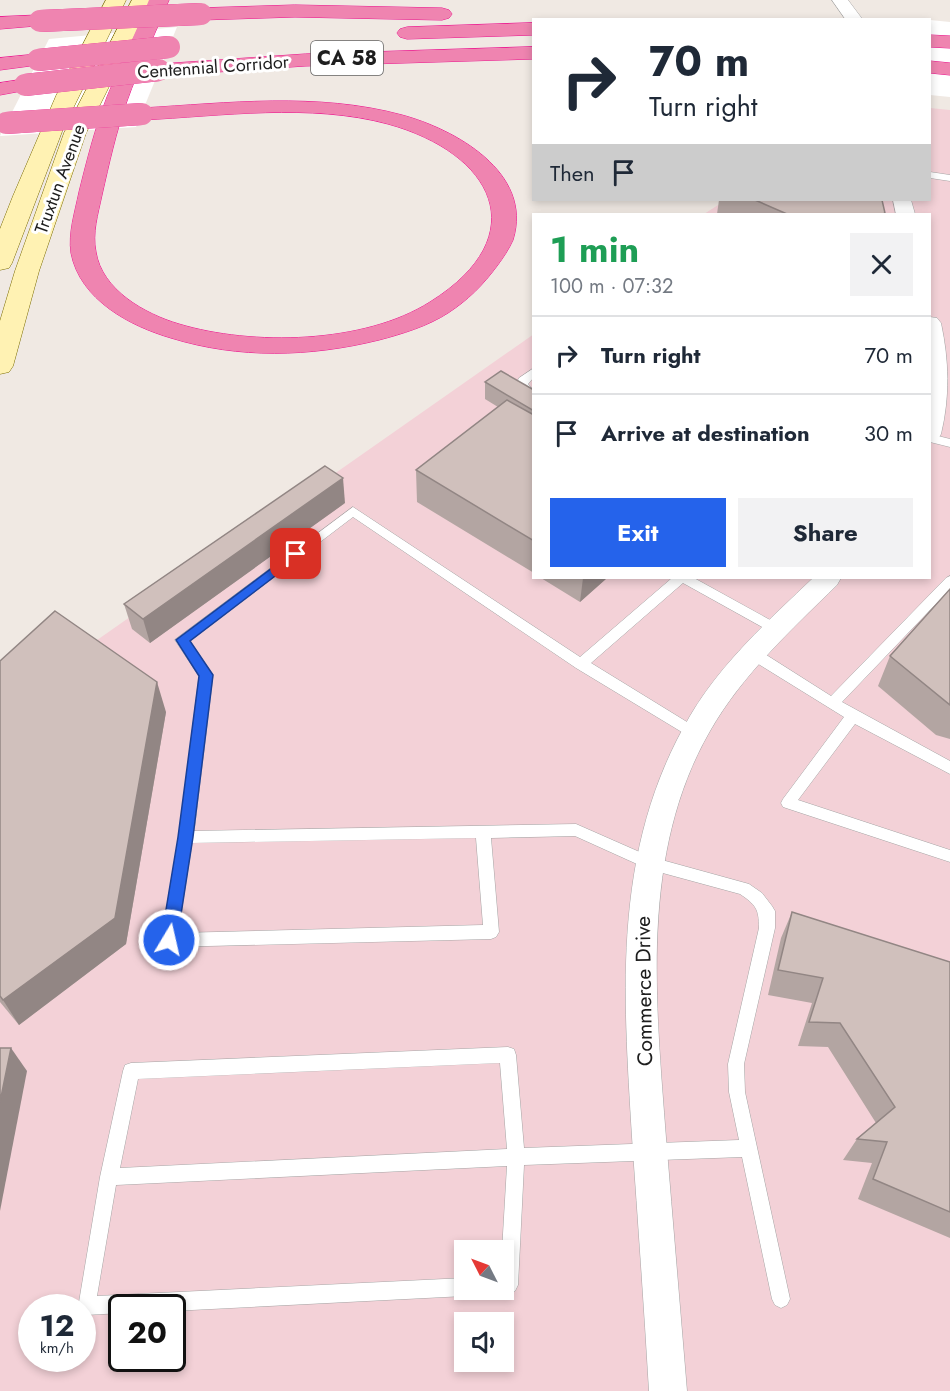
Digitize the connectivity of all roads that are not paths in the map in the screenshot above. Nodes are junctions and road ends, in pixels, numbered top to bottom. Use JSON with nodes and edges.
{"nodes":[{"id":1,"x":116,"y":0,"type":"edge"},
{"id":2,"x":142,"y":0,"type":"edge"},
{"id":3,"x":159,"y":0,"type":"edge"},
{"id":4,"x":840,"y":0,"type":"edge"},
{"id":5,"x":854,"y":18,"type":"edge"},
{"id":6,"x":532,"y":20,"type":"edge"},
{"id":7,"x":0,"y":23,"type":"edge"},
{"id":8,"x":532,"y":29,"type":"edge"},
{"id":9,"x":392,"y":34,"type":"dead end"},
{"id":10,"x":931,"y":41,"type":"edge"},
{"id":11,"x":950,"y":42,"type":"edge"},
{"id":12,"x":192,"y":45,"type":"dead end"},
{"id":13,"x":532,"y":53,"type":"edge"},
{"id":14,"x":0,"y":64,"type":"edge"},
{"id":15,"x":931,"y":67,"type":"edge"},
{"id":16,"x":950,"y":69,"type":"edge"},
{"id":17,"x":0,"y":88,"type":"edge"},
{"id":18,"x":3,"y":123,"type":"edge"},
{"id":19,"x":931,"y":175,"type":"edge"},
{"id":20,"x":950,"y":178,"type":"edge"},
{"id":21,"x":0,"y":263,"type":"edge"},
{"id":22,"x":931,"y":328,"type":"edge"},
{"id":23,"x":0,"y":366,"type":"edge"},
{"id":24,"x":934,"y":368,"type":"edge"},
{"id":25,"x":532,"y":373,"type":"edge"},
{"id":26,"x":532,"y":395,"type":"edge"},
{"id":27,"x":936,"y":426,"type":"edge"},
{"id":28,"x":950,"y":443,"type":"edge"},
{"id":29,"x":679,"y":579,"type":"edge"},
{"id":30,"x":687,"y":579,"type":"edge"},
{"id":31,"x":827,"y":579,"type":"edge"},
{"id":32,"x":950,"y":581,"type":"edge"},
{"id":33,"x":776,"y":629,"type":"junction"},
{"id":34,"x":752,"y":653,"type":"junction"},
{"id":35,"x":581,"y":664,"type":"junction"},
{"id":36,"x":833,"y":703,"type":"junction"},
{"id":37,"x":853,"y":716,"type":"junction"},
{"id":38,"x":695,"y":734,"type":"junction"},
{"id":39,"x":950,"y":768,"type":"edge"},
{"id":40,"x":483,"y":832,"type":"junction"},
{"id":41,"x":186,"y":837,"type":"junction"},
{"id":42,"x":950,"y":856,"type":"edge"},
{"id":43,"x":648,"y":863,"type":"junction"},
{"id":44,"x":749,"y":1148,"type":"junction"},
{"id":45,"x":650,"y":1150,"type":"junction"},
{"id":46,"x":516,"y":1157,"type":"junction"},
{"id":47,"x":109,"y":1178,"type":"junction"},
{"id":48,"x":511,"y":1240,"type":"edge"},
{"id":49,"x":454,"y":1288,"type":"edge"},
{"id":50,"x":781,"y":1299,"type":"dead end"},
{"id":51,"x":668,"y":1391,"type":"edge"}],
"edges":[{"from":1,"to":21,"type":"main road","name":"Truxtun Avenue"},
{"from":2,"to":23,"type":"main road","name":"Truxtun Avenue"},
{"from":3,"to":18,"type":"highway","bridge":true},
{"from":4,"to":5,"type":"street"},
{"from":6,"to":7,"type":"highway","bridge":true},
{"from":8,"to":9,"type":"highway","number":"CA 58"},
{"from":10,"to":11,"type":"highway"},
{"from":12,"to":14,"type":"highway","name":"Centennial Corridor","bridge":true},
{"from":13,"to":17,"type":"highway","name":"Centennial Corridor","number":"CA 58","bridge":true},
{"from":15,"to":16,"type":"highway"},
{"from":19,"to":20,"type":"lane"},
{"from":22,"to":24,"type":"street"},
{"from":24,"to":27,"type":"street"},
{"from":25,"to":26,"type":"lane"},
{"from":27,"to":28,"type":"lane"},
{"from":29,"to":35,"type":"lane"},
{"from":30,"to":33,"type":"lane"},
{"from":31,"to":33,"type":"street","name":"Commerce Drive"},
{"from":32,"to":36,"type":"lane"},
{"from":33,"to":34,"type":"street","name":"Commerce Drive"},
{"from":34,"to":36,"type":"lane"},
{"from":34,"to":38,"type":"street","name":"Commerce Drive"},
{"from":35,"to":38,"type":"lane"},
{"from":35,"to":41,"type":"lane"},
{"from":36,"to":37,"type":"lane"},
{"from":37,"to":39,"type":"lane"},
{"from":37,"to":42,"type":"lane"},
{"from":38,"to":43,"type":"street","name":"Commerce Drive"},
{"from":40,"to":41,"type":"lane"},
{"from":40,"to":41,"type":"lane"},
{"from":40,"to":43,"type":"lane"},
{"from":43,"to":44,"type":"lane"},
{"from":43,"to":45,"type":"street","name":"Commerce Drive"},
{"from":44,"to":45,"type":"lane"},
{"from":44,"to":50,"type":"lane"},
{"from":45,"to":46,"type":"lane"},
{"from":45,"to":51,"type":"street","name":"Commerce Drive"},
{"from":46,"to":47,"type":"lane"},
{"from":46,"to":47,"type":"lane"},
{"from":46,"to":48,"type":"lane"},
{"from":47,"to":49,"type":"lane"}]}
